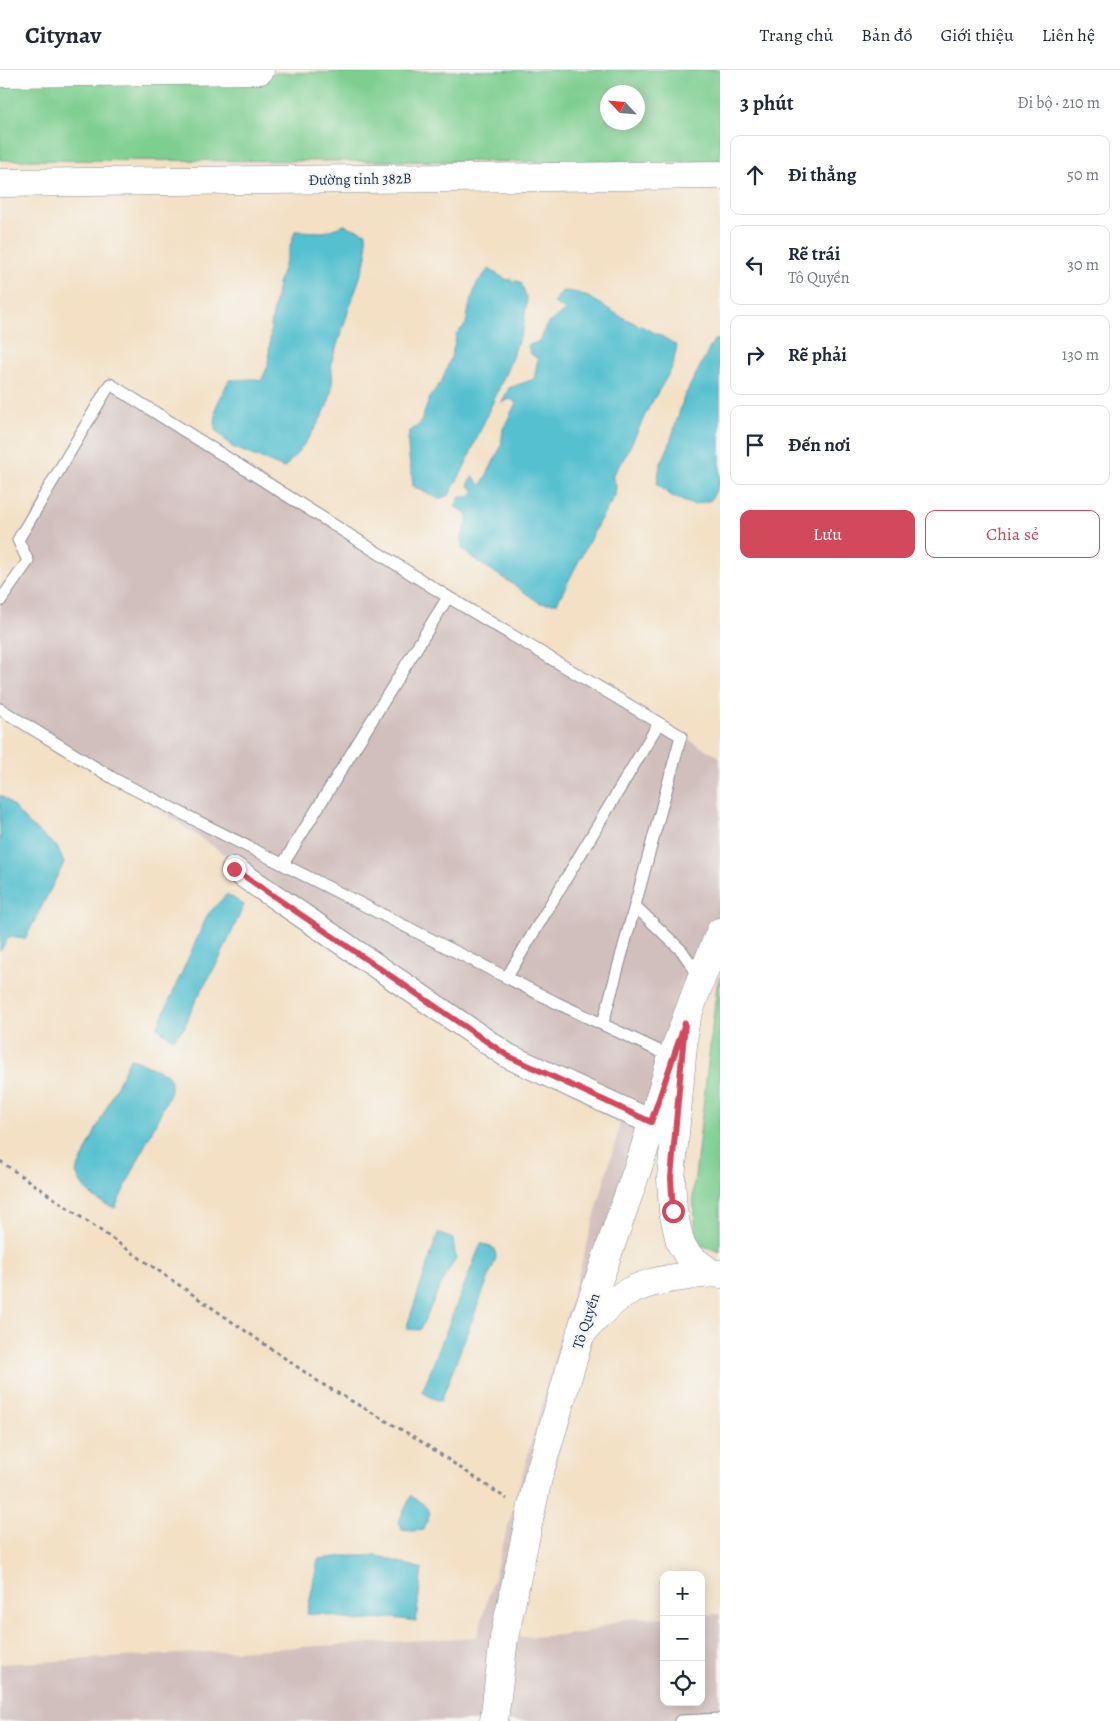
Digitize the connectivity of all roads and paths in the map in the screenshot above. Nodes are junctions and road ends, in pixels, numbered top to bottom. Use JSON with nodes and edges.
{"nodes":[{"id":1,"x":260,"y":70,"type":"edge"},
{"id":2,"x":0,"y":73,"type":"edge"},
{"id":3,"x":720,"y":175,"type":"edge"},
{"id":4,"x":0,"y":183,"type":"edge"},
{"id":5,"x":448,"y":597,"type":"junction"},
{"id":6,"x":0,"y":601,"type":"edge"},
{"id":7,"x":0,"y":709,"type":"edge"},
{"id":8,"x":659,"y":723,"type":"junction"},
{"id":9,"x":283,"y":864,"type":"junction"},
{"id":10,"x":234,"y":869,"type":"dead end"},
{"id":11,"x":635,"y":906,"type":"junction"},
{"id":12,"x":720,"y":932,"type":"edge"},
{"id":13,"x":507,"y":977,"type":"junction"},
{"id":14,"x":701,"y":979,"type":"junction"},
{"id":15,"x":602,"y":1023,"type":"junction"},
{"id":16,"x":685,"y":1023,"type":"junction"},
{"id":17,"x":672,"y":1058,"type":"junction"},
{"id":18,"x":651,"y":1122,"type":"junction"},
{"id":19,"x":0,"y":1161,"type":"edge"},
{"id":20,"x":715,"y":1273,"type":"edge"},
{"id":21,"x":581,"y":1334,"type":"junction"},
{"id":22,"x":530,"y":1515,"type":"junction"},
{"id":23,"x":720,"y":1719,"type":"edge"},
{"id":24,"x":494,"y":1721,"type":"edge"},
{"id":25,"x":680,"y":1721,"type":"edge"}],
"edges":[{"from":1,"to":2,"type":"main road"},
{"from":3,"to":4,"type":"main road","name":"Đường tỉnh 382B"},
{"from":5,"to":6,"type":"lane"},
{"from":5,"to":8,"type":"lane"},
{"from":5,"to":9,"type":"lane"},
{"from":7,"to":9,"type":"lane"},
{"from":8,"to":11,"type":"lane"},
{"from":8,"to":13,"type":"lane"},
{"from":9,"to":13,"type":"lane"},
{"from":10,"to":18,"type":"street"},
{"from":11,"to":14,"type":"lane"},
{"from":11,"to":15,"type":"lane"},
{"from":12,"to":14,"type":"main road","name":"Tô Quyền"},
{"from":13,"to":15,"type":"lane"},
{"from":14,"to":16,"type":"main road","name":"Tô Quyền"},
{"from":15,"to":17,"type":"lane"},
{"from":16,"to":17,"type":"main road","name":"Tô Quyền"},
{"from":16,"to":20,"type":"main road"},
{"from":17,"to":18,"type":"main road","name":"Tô Quyền"},
{"from":18,"to":21,"type":"main road","name":"Tô Quyền"},
{"from":19,"to":22,"type":"path"},
{"from":20,"to":21,"type":"main road"},
{"from":21,"to":22,"type":"main road","name":"Tô Quyền"},
{"from":22,"to":24,"type":"main road","name":"Tô Quyền"},
{"from":23,"to":25,"type":"lane"}]}
